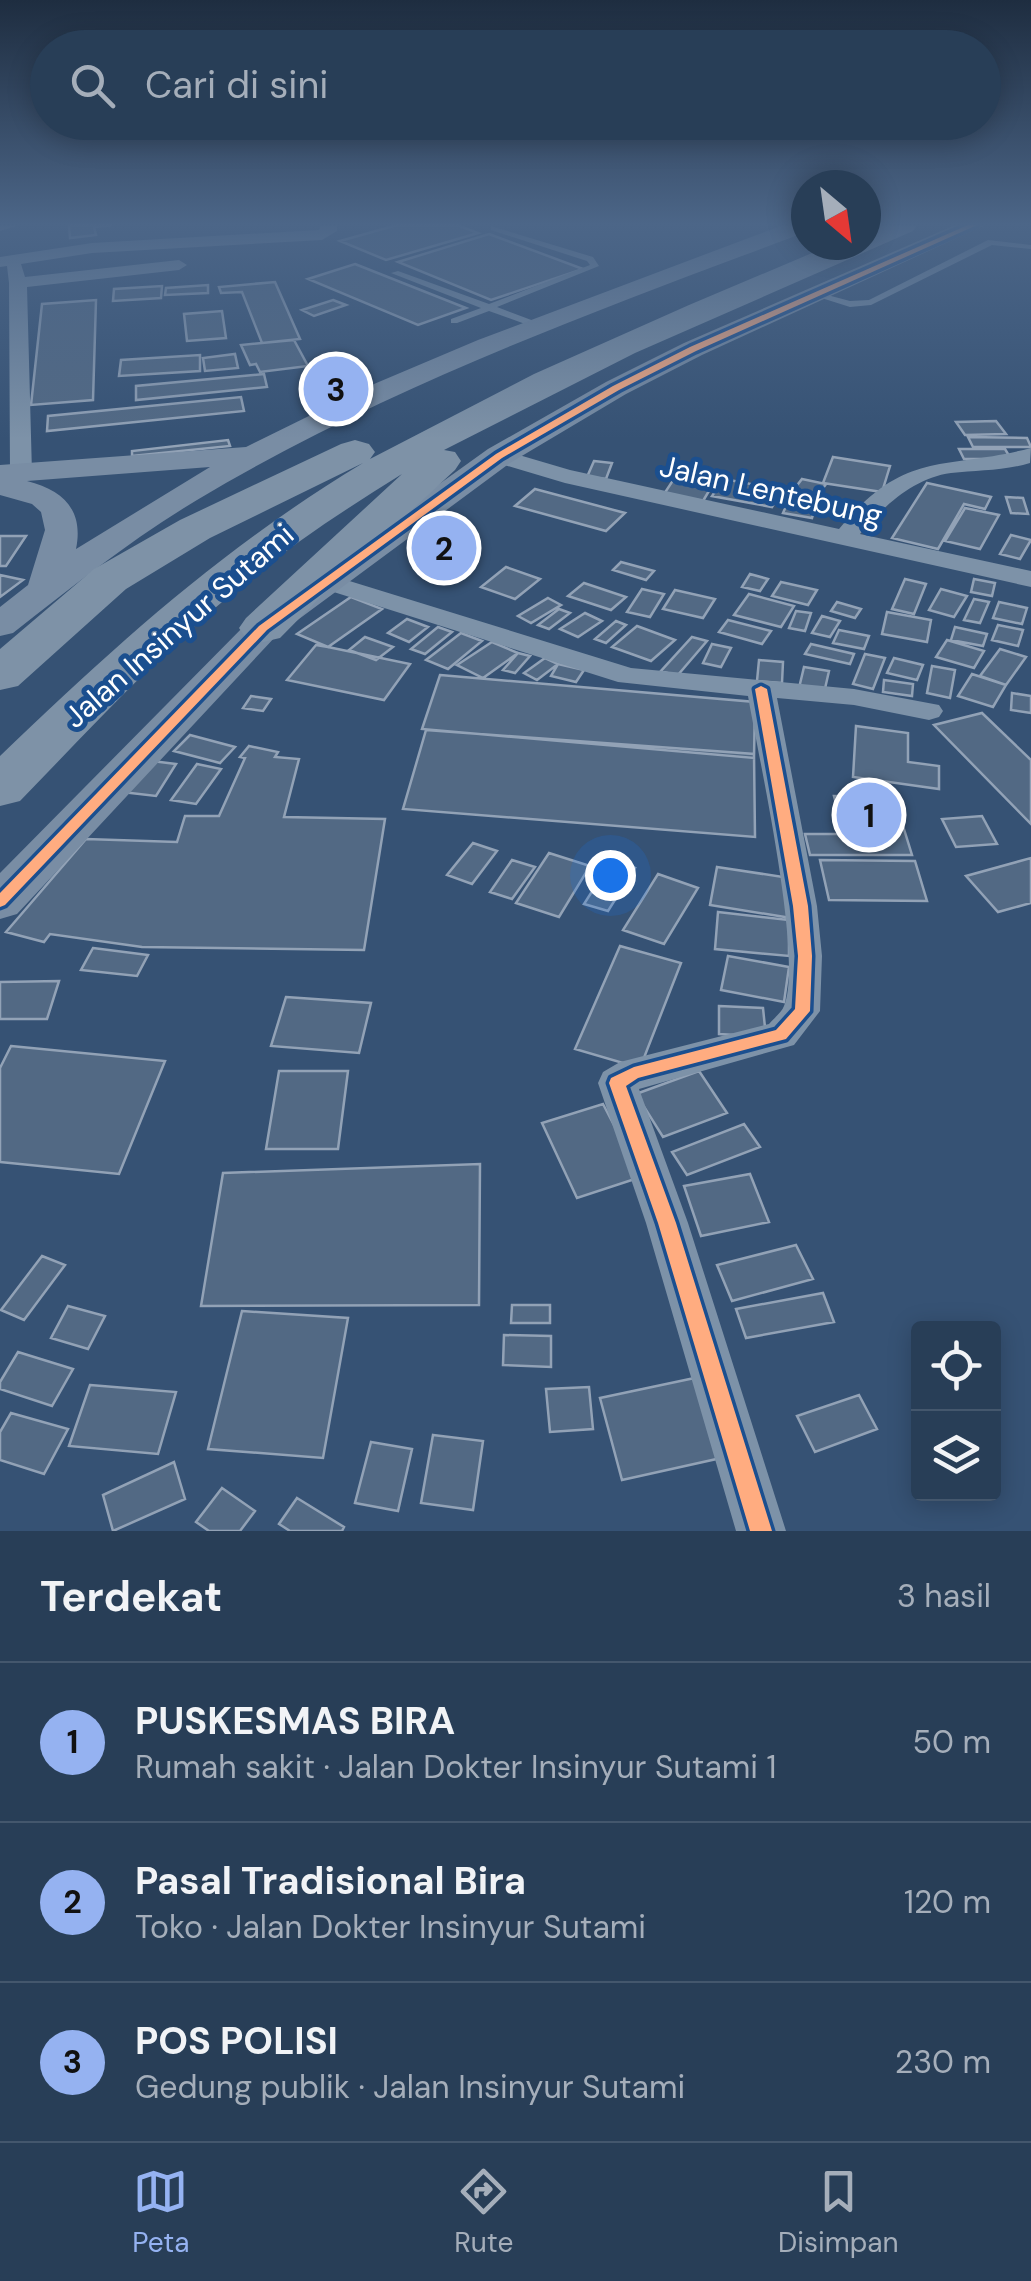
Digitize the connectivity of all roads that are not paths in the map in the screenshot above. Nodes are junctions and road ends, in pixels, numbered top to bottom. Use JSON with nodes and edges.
{"nodes":[{"id":1,"x":17,"y":296,"type":"edge"},
{"id":2,"x":457,"y":296,"type":"edge"},
{"id":3,"x":518,"y":296,"type":"edge"},
{"id":4,"x":620,"y":296,"type":"edge"},
{"id":5,"x":668,"y":296,"type":"edge"},
{"id":6,"x":737,"y":296,"type":"edge"},
{"id":7,"x":813,"y":296,"type":"edge"},
{"id":8,"x":821,"y":296,"type":"edge"},
{"id":9,"x":882,"y":296,"type":"edge"},
{"id":10,"x":488,"y":308,"type":"junction"},
{"id":11,"x":454,"y":322,"type":"dead end"},
{"id":12,"x":539,"y":326,"type":"junction"},
{"id":13,"x":657,"y":331,"type":"junction"},
{"id":14,"x":363,"y":449,"type":"junction"},
{"id":15,"x":255,"y":454,"type":"junction"},
{"id":16,"x":1031,"y":455,"type":"edge"},
{"id":17,"x":499,"y":456,"type":"junction"},
{"id":18,"x":7,"y":478,"type":"edge"},
{"id":19,"x":844,"y":538,"type":"junction"},
{"id":20,"x":1031,"y":579,"type":"edge"},
{"id":21,"x":330,"y":583,"type":"junction"},
{"id":22,"x":46,"y":586,"type":"junction"},
{"id":23,"x":0,"y":624,"type":"edge"},
{"id":24,"x":263,"y":628,"type":"junction"},
{"id":25,"x":0,"y":675,"type":"edge"},
{"id":26,"x":761,"y":690,"type":"junction"},
{"id":27,"x":929,"y":711,"type":"dead end"},
{"id":28,"x":0,"y":738,"type":"edge"},
{"id":29,"x":0,"y":788,"type":"edge"},
{"id":30,"x":0,"y":902,"type":"edge"},
{"id":31,"x":761,"y":1531,"type":"edge"}],
"edges":[{"from":1,"to":18,"type":"street"},
{"from":2,"to":10,"type":"lane"},
{"from":3,"to":10,"type":"lane"},
{"from":4,"to":12,"type":"street"},
{"from":5,"to":14,"type":"highway","name":"Jalan Insinyur Sutami"},
{"from":6,"to":13,"type":"highway","name":"Jalan Insinyur Sutami"},
{"from":7,"to":17,"type":"street"},
{"from":8,"to":9,"type":"lane"},
{"from":10,"to":11,"type":"lane"},
{"from":10,"to":12,"type":"lane"},
{"from":12,"to":15,"type":"street"},
{"from":13,"to":24,"type":"highway"},
{"from":13,"to":29,"type":"highway","name":"Jalan Insinyur Sutami"},
{"from":14,"to":25,"type":"highway"},
{"from":14,"to":28,"type":"highway","name":"Jalan Insinyur Sutami"},
{"from":15,"to":18,"type":"street"},
{"from":15,"to":22,"type":"street"},
{"from":16,"to":19,"type":"street"},
{"from":17,"to":19,"type":"street","name":"Jalan Lentebung"},
{"from":17,"to":21,"type":"street"},
{"from":18,"to":22,"type":"street"},
{"from":19,"to":20,"type":"street","name":"Jalan Lentebung"},
{"from":21,"to":24,"type":"street"},
{"from":21,"to":26,"type":"street"},
{"from":22,"to":23,"type":"street"},
{"from":24,"to":30,"type":"street"},
{"from":26,"to":27,"type":"street"},
{"from":26,"to":31,"type":"street"}]}
